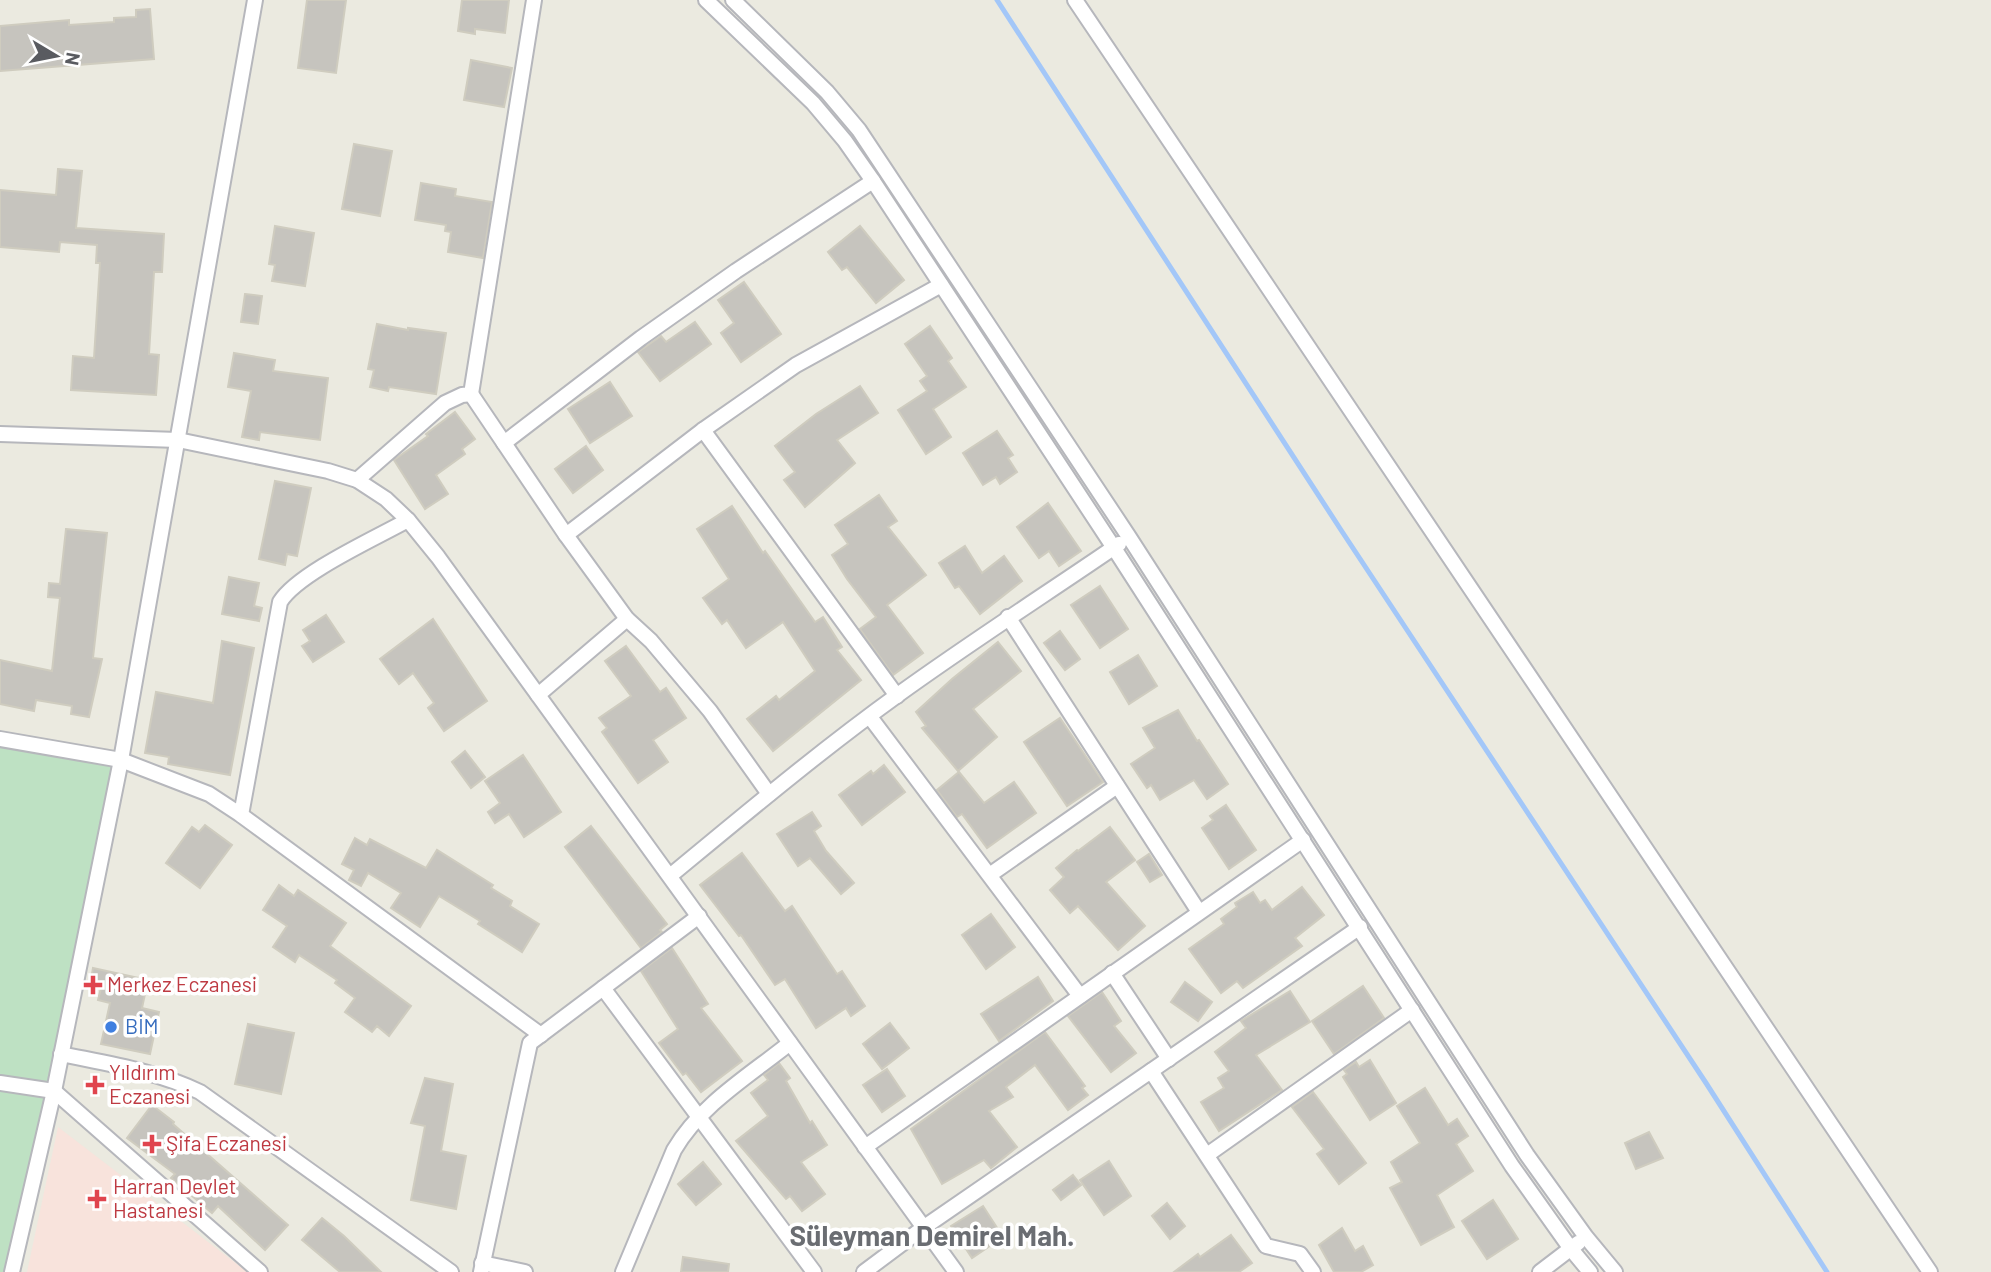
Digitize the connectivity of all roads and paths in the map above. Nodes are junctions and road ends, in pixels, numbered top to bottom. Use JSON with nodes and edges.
{"nodes":[{"id":1,"x":255,"y":0,"type":"edge"},
{"id":2,"x":534,"y":0,"type":"edge"},
{"id":3,"x":706,"y":0,"type":"edge"},
{"id":4,"x":733,"y":0,"type":"edge"},
{"id":5,"x":1075,"y":0,"type":"edge"},
{"id":6,"x":873,"y":181,"type":"junction"},
{"id":7,"x":941,"y":285,"type":"junction"},
{"id":8,"x":471,"y":394,"type":"junction"},
{"id":9,"x":703,"y":430,"type":"junction"},
{"id":10,"x":0,"y":434,"type":"edge"},
{"id":11,"x":178,"y":440,"type":"junction"},
{"id":12,"x":504,"y":443,"type":"junction"},
{"id":13,"x":357,"y":480,"type":"junction"},
{"id":14,"x":408,"y":520,"type":"junction"},
{"id":15,"x":566,"y":534,"type":"junction"},
{"id":16,"x":1129,"y":537,"type":"junction"},
{"id":17,"x":1114,"y":548,"type":"junction"},
{"id":18,"x":1008,"y":617,"type":"junction"},
{"id":19,"x":627,"y":619,"type":"junction"},
{"id":20,"x":538,"y":695,"type":"junction"},
{"id":21,"x":897,"y":696,"type":"junction"},
{"id":22,"x":870,"y":717,"type":"junction"},
{"id":23,"x":0,"y":739,"type":"edge"},
{"id":24,"x":121,"y":760,"type":"junction"},
{"id":25,"x":1117,"y":786,"type":"junction"},
{"id":26,"x":769,"y":794,"type":"junction"},
{"id":27,"x":241,"y":815,"type":"junction"},
{"id":28,"x":1303,"y":839,"type":"junction"},
{"id":29,"x":991,"y":874,"type":"junction"},
{"id":30,"x":670,"y":876,"type":"junction"},
{"id":31,"x":1199,"y":912,"type":"junction"},
{"id":32,"x":699,"y":916,"type":"junction"},
{"id":33,"x":1360,"y":927,"type":"junction"},
{"id":34,"x":1112,"y":973,"type":"junction"},
{"id":35,"x":603,"y":988,"type":"junction"},
{"id":36,"x":1080,"y":996,"type":"junction"},
{"id":37,"x":1412,"y":1010,"type":"junction"},
{"id":38,"x":541,"y":1035,"type":"junction"},
{"id":39,"x":790,"y":1043,"type":"junction"},
{"id":40,"x":61,"y":1054,"type":"junction"},
{"id":41,"x":1169,"y":1059,"type":"junction"},
{"id":42,"x":1151,"y":1072,"type":"junction"},
{"id":43,"x":0,"y":1083,"type":"edge"},
{"id":44,"x":54,"y":1091,"type":"junction"},
{"id":45,"x":698,"y":1116,"type":"junction"},
{"id":46,"x":865,"y":1147,"type":"junction"},
{"id":47,"x":1207,"y":1155,"type":"junction"},
{"id":48,"x":923,"y":1228,"type":"junction"},
{"id":49,"x":1586,"y":1237,"type":"junction"},
{"id":50,"x":1571,"y":1249,"type":"junction"},
{"id":51,"x":481,"y":1268,"type":"edge"},
{"id":52,"x":12,"y":1272,"type":"edge"},
{"id":53,"x":260,"y":1272,"type":"edge"},
{"id":54,"x":451,"y":1272,"type":"edge"},
{"id":55,"x":525,"y":1272,"type":"edge"},
{"id":56,"x":623,"y":1272,"type":"edge"},
{"id":57,"x":814,"y":1272,"type":"edge"},
{"id":58,"x":864,"y":1272,"type":"edge"},
{"id":59,"x":956,"y":1272,"type":"edge"},
{"id":60,"x":1313,"y":1272,"type":"edge"},
{"id":61,"x":1540,"y":1272,"type":"edge"},
{"id":62,"x":1590,"y":1272,"type":"edge"},
{"id":63,"x":1615,"y":1272,"type":"edge"},
{"id":64,"x":1930,"y":1272,"type":"edge"}],
"edges":[{"from":1,"to":11,"type":"street"},
{"from":2,"to":8,"type":"street"},
{"from":3,"to":6,"type":"street"},
{"from":4,"to":16,"type":"street"},
{"from":5,"to":64,"type":"street"},
{"from":6,"to":7,"type":"street"},
{"from":6,"to":12,"type":"street"},
{"from":7,"to":9,"type":"street"},
{"from":7,"to":17,"type":"street"},
{"from":8,"to":12,"type":"street"},
{"from":8,"to":13,"type":"street"},
{"from":9,"to":15,"type":"street"},
{"from":9,"to":21,"type":"street"},
{"from":10,"to":11,"type":"street"},
{"from":11,"to":13,"type":"street"},
{"from":11,"to":24,"type":"street"},
{"from":12,"to":15,"type":"street"},
{"from":13,"to":14,"type":"street"},
{"from":14,"to":20,"type":"street"},
{"from":14,"to":27,"type":"street"},
{"from":15,"to":19,"type":"street"},
{"from":16,"to":17,"type":"street"},
{"from":16,"to":49,"type":"street"},
{"from":17,"to":18,"type":"street"},
{"from":17,"to":28,"type":"street"},
{"from":18,"to":21,"type":"street"},
{"from":18,"to":25,"type":"street"},
{"from":19,"to":20,"type":"street"},
{"from":19,"to":26,"type":"street"},
{"from":20,"to":30,"type":"street"},
{"from":21,"to":22,"type":"street"},
{"from":22,"to":26,"type":"street"},
{"from":22,"to":29,"type":"street"},
{"from":23,"to":24,"type":"street"},
{"from":24,"to":27,"type":"street"},
{"from":24,"to":40,"type":"street"},
{"from":25,"to":29,"type":"street"},
{"from":25,"to":31,"type":"street"},
{"from":26,"to":30,"type":"street"},
{"from":27,"to":38,"type":"street"},
{"from":28,"to":31,"type":"street"},
{"from":28,"to":33,"type":"street"},
{"from":29,"to":36,"type":"street"},
{"from":30,"to":32,"type":"street"},
{"from":31,"to":34,"type":"street"},
{"from":32,"to":35,"type":"street"},
{"from":32,"to":39,"type":"street"},
{"from":33,"to":37,"type":"street"},
{"from":33,"to":41,"type":"street"},
{"from":34,"to":36,"type":"street"},
{"from":34,"to":41,"type":"street"},
{"from":35,"to":38,"type":"street"},
{"from":35,"to":45,"type":"street"},
{"from":36,"to":46,"type":"street"},
{"from":37,"to":47,"type":"street"},
{"from":37,"to":50,"type":"street"},
{"from":38,"to":51,"type":"street"},
{"from":39,"to":45,"type":"street"},
{"from":39,"to":46,"type":"street"},
{"from":40,"to":44,"type":"street"},
{"from":40,"to":54,"type":"street"},
{"from":41,"to":42,"type":"street"},
{"from":42,"to":47,"type":"street"},
{"from":42,"to":48,"type":"street"},
{"from":43,"to":44,"type":"street"},
{"from":44,"to":52,"type":"street"},
{"from":44,"to":53,"type":"street"},
{"from":45,"to":56,"type":"street"},
{"from":45,"to":57,"type":"street"},
{"from":46,"to":48,"type":"street"},
{"from":47,"to":60,"type":"street"},
{"from":48,"to":58,"type":"street"},
{"from":48,"to":59,"type":"street"},
{"from":49,"to":50,"type":"street"},
{"from":49,"to":63,"type":"street"},
{"from":50,"to":61,"type":"street"},
{"from":50,"to":62,"type":"street"},
{"from":51,"to":55,"type":"street"}]}
